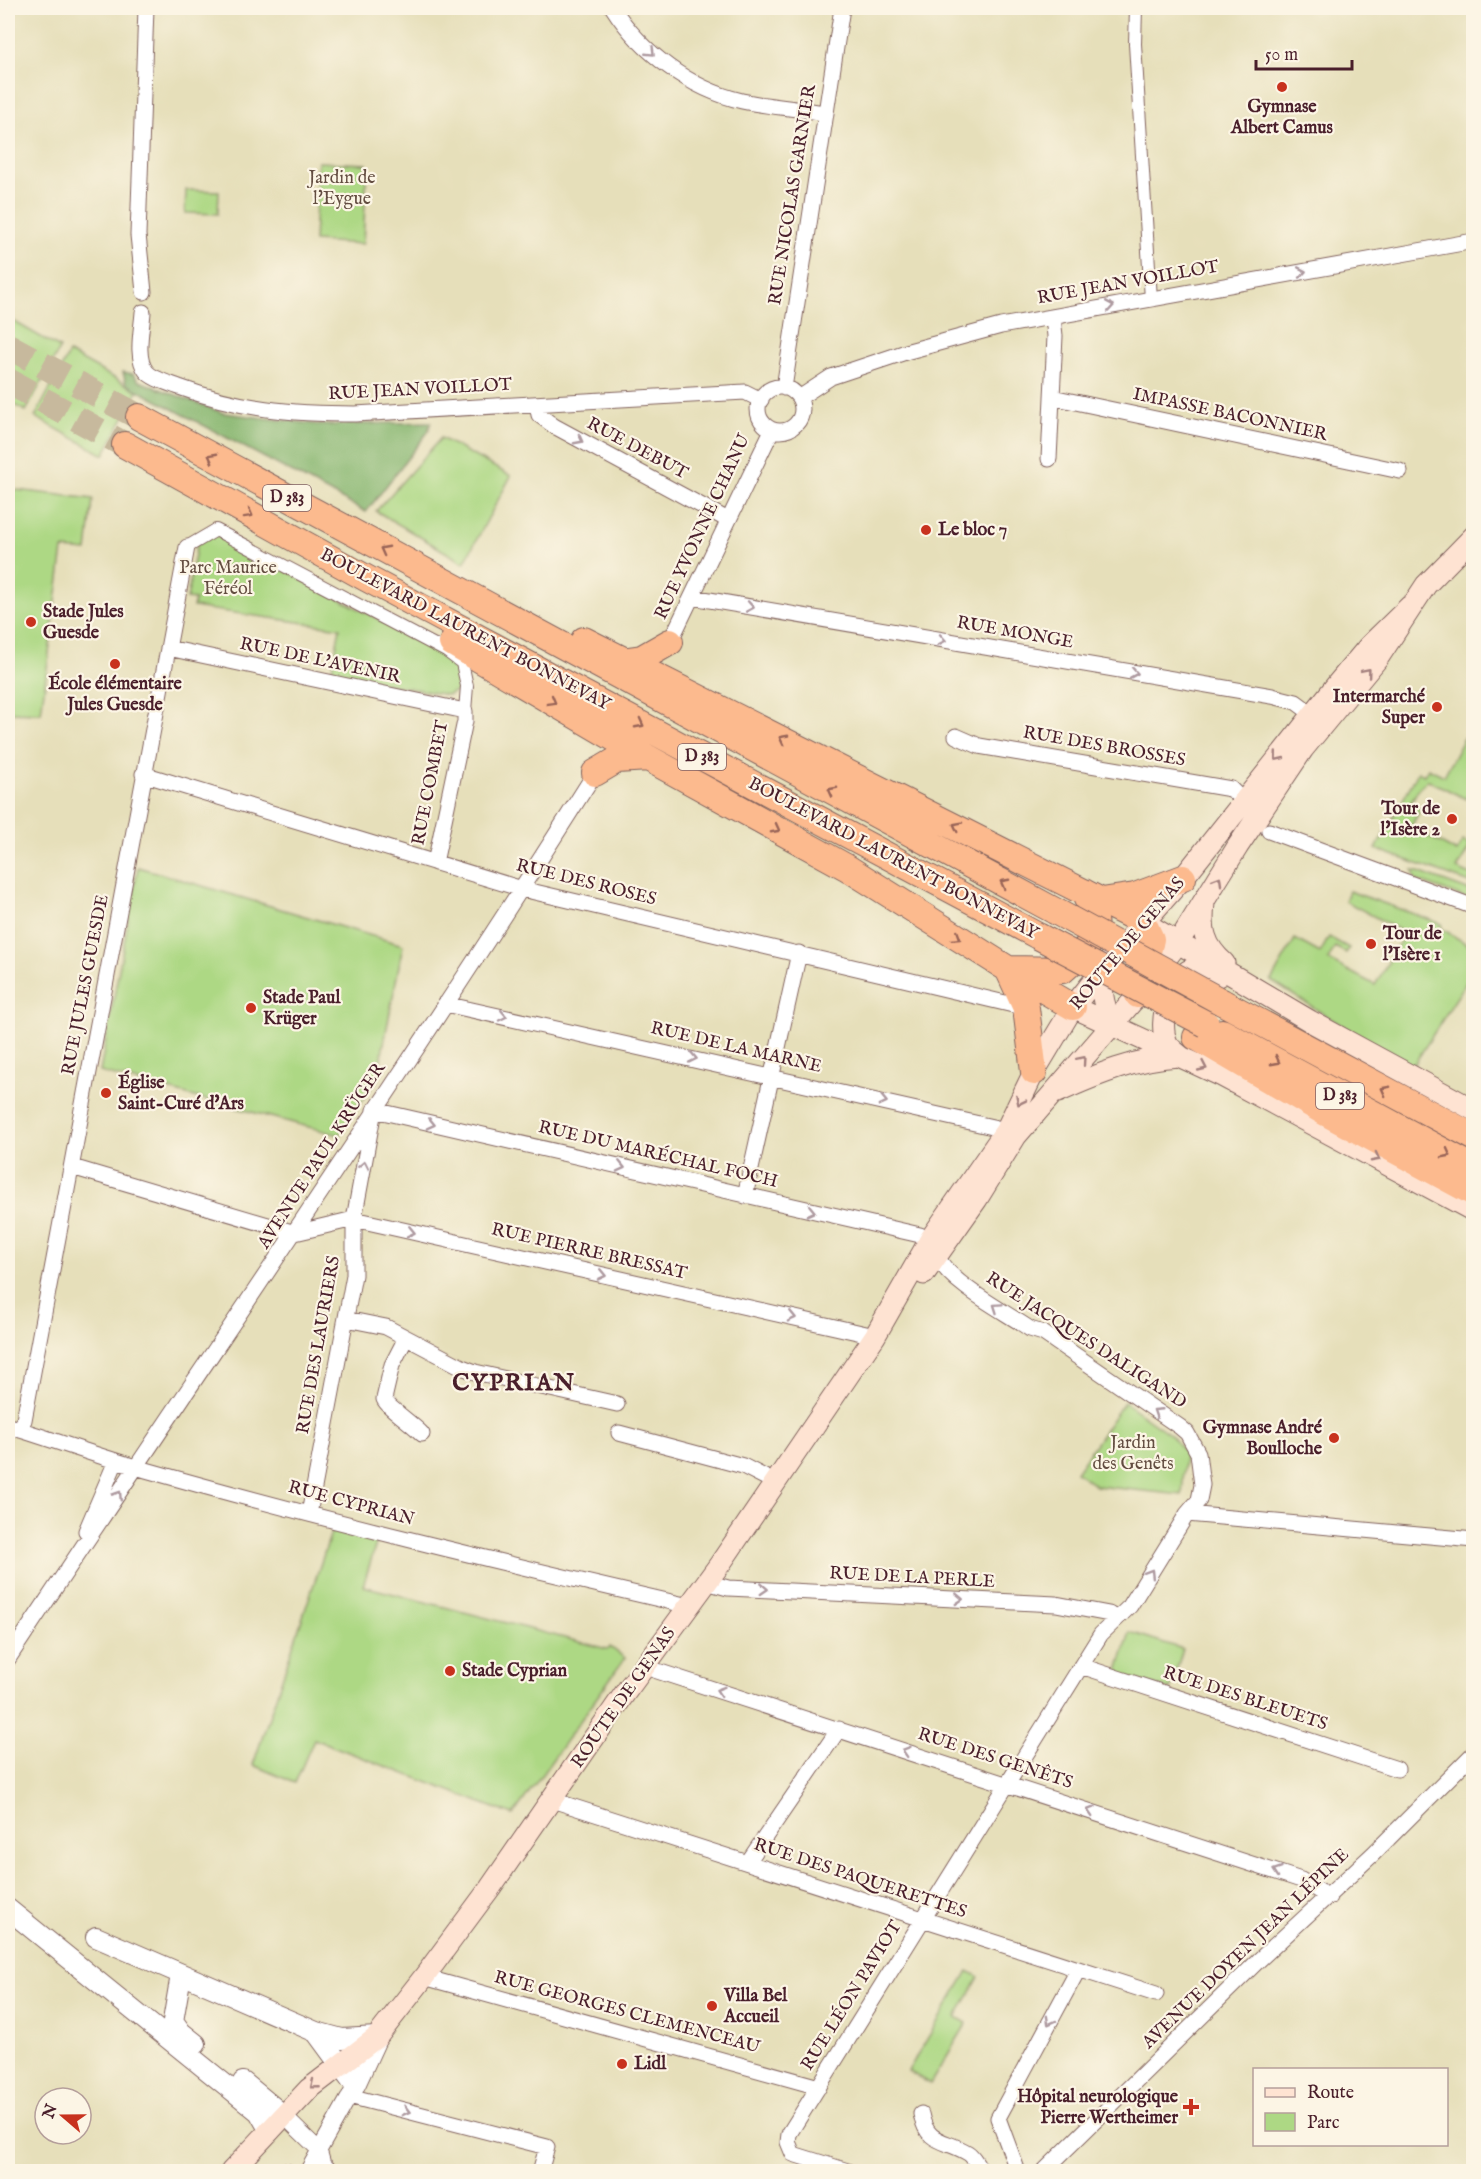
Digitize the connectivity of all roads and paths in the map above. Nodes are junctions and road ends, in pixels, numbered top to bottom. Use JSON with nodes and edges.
{"nodes":[{"id":1,"x":146,"y":8,"type":"edge"},
{"id":2,"x":613,"y":8,"type":"edge"},
{"id":3,"x":842,"y":8,"type":"edge"},
{"id":4,"x":1136,"y":8,"type":"edge"},
{"id":5,"x":824,"y":113,"type":"junction"},
{"id":6,"x":1473,"y":241,"type":"edge"},
{"id":7,"x":144,"y":291,"type":"dead end"},
{"id":8,"x":1151,"y":299,"type":"junction"},
{"id":9,"x":143,"y":312,"type":"dead end"},
{"id":10,"x":1053,"y":317,"type":"junction"},
{"id":11,"x":784,"y":388,"type":"junction"},
{"id":12,"x":1052,"y":397,"type":"junction"},
{"id":13,"x":799,"y":398,"type":"junction"},
{"id":14,"x":761,"y":400,"type":"junction"},
{"id":15,"x":537,"y":404,"type":"junction"},
{"id":16,"x":139,"y":417,"type":"tunnel mouth"},
{"id":17,"x":772,"y":430,"type":"junction"},
{"id":18,"x":124,"y":445,"type":"tunnel mouth"},
{"id":19,"x":1049,"y":459,"type":"dead end"},
{"id":20,"x":1400,"y":471,"type":"dead end"},
{"id":21,"x":728,"y":520,"type":"junction"},
{"id":22,"x":1473,"y":536,"type":"edge"},
{"id":23,"x":187,"y":546,"type":"joint"},
{"id":24,"x":435,"y":578,"type":"junction"},
{"id":25,"x":366,"y":579,"type":"junction"},
{"id":26,"x":692,"y":597,"type":"junction"},
{"id":27,"x":670,"y":642,"type":"junction"},
{"id":28,"x":168,"y":648,"type":"junction"},
{"id":29,"x":628,"y":660,"type":"junction"},
{"id":30,"x":675,"y":685,"type":"junction"},
{"id":31,"x":465,"y":711,"type":"junction"},
{"id":32,"x":1318,"y":719,"type":"junction"},
{"id":33,"x":590,"y":723,"type":"junction"},
{"id":34,"x":956,"y":736,"type":"dead end"},
{"id":35,"x":648,"y":758,"type":"junction"},
{"id":36,"x":595,"y":773,"type":"junction"},
{"id":37,"x":143,"y":774,"type":"junction"},
{"id":38,"x":1243,"y":800,"type":"junction"},
{"id":39,"x":1263,"y":824,"type":"junction"},
{"id":40,"x":435,"y":863,"type":"junction"},
{"id":41,"x":1183,"y":878,"type":"junction"},
{"id":42,"x":522,"y":889,"type":"junction"},
{"id":43,"x":1093,"y":896,"type":"junction"},
{"id":44,"x":1204,"y":902,"type":"junction"},
{"id":45,"x":1473,"y":907,"type":"edge"},
{"id":46,"x":1143,"y":922,"type":"junction"},
{"id":47,"x":1178,"y":943,"type":"junction"},
{"id":48,"x":799,"y":953,"type":"junction"},
{"id":49,"x":1105,"y":964,"type":"junction"},
{"id":50,"x":1008,"y":969,"type":"junction"},
{"id":51,"x":1243,"y":980,"type":"junction"},
{"id":52,"x":1138,"y":995,"type":"junction"},
{"id":53,"x":446,"y":1004,"type":"junction"},
{"id":54,"x":1073,"y":1007,"type":"junction"},
{"id":55,"x":1026,"y":1008,"type":"junction"},
{"id":56,"x":1310,"y":1021,"type":"junction"},
{"id":57,"x":1112,"y":1025,"type":"junction"},
{"id":58,"x":1201,"y":1030,"type":"junction"},
{"id":59,"x":1180,"y":1056,"type":"junction"},
{"id":60,"x":1034,"y":1072,"type":"junction"},
{"id":61,"x":772,"y":1075,"type":"junction"},
{"id":62,"x":1052,"y":1094,"type":"junction"},
{"id":63,"x":374,"y":1110,"type":"junction"},
{"id":64,"x":1473,"y":1110,"type":"edge"},
{"id":65,"x":1011,"y":1133,"type":"junction"},
{"id":66,"x":1473,"y":1137,"type":"edge"},
{"id":67,"x":72,"y":1167,"type":"junction"},
{"id":68,"x":1473,"y":1168,"type":"edge"},
{"id":69,"x":974,"y":1174,"type":"junction"},
{"id":70,"x":1473,"y":1193,"type":"edge"},
{"id":71,"x":745,"y":1196,"type":"junction"},
{"id":72,"x":977,"y":1199,"type":"junction"},
{"id":73,"x":1473,"y":1211,"type":"edge"},
{"id":74,"x":354,"y":1219,"type":"junction"},
{"id":75,"x":295,"y":1233,"type":"junction"},
{"id":76,"x":933,"y":1250,"type":"junction"},
{"id":77,"x":346,"y":1319,"type":"junction"},
{"id":78,"x":875,"y":1336,"type":"junction"},
{"id":79,"x":406,"y":1338,"type":"junction"},
{"id":80,"x":617,"y":1404,"type":"dead end"},
{"id":81,"x":13,"y":1428,"type":"edge"},
{"id":82,"x":619,"y":1433,"type":"dead end"},
{"id":83,"x":422,"y":1434,"type":"dead end"},
{"id":84,"x":116,"y":1461,"type":"junction"},
{"id":85,"x":135,"y":1467,"type":"junction"},
{"id":86,"x":776,"y":1483,"type":"junction"},
{"id":87,"x":309,"y":1514,"type":"junction"},
{"id":88,"x":1187,"y":1514,"type":"junction"},
{"id":89,"x":1473,"y":1539,"type":"edge"},
{"id":90,"x":76,"y":1556,"type":"junction"},
{"id":91,"x":706,"y":1582,"type":"junction"},
{"id":92,"x":689,"y":1606,"type":"junction"},
{"id":93,"x":1115,"y":1619,"type":"junction"},
{"id":94,"x":8,"y":1659,"type":"edge"},
{"id":95,"x":1081,"y":1666,"type":"junction"},
{"id":96,"x":645,"y":1667,"type":"junction"},
{"id":97,"x":839,"y":1729,"type":"junction"},
{"id":98,"x":1473,"y":1753,"type":"edge"},
{"id":99,"x":1397,"y":1769,"type":"dead end"},
{"id":100,"x":1006,"y":1785,"type":"junction"},
{"id":101,"x":552,"y":1800,"type":"junction"},
{"id":102,"x":748,"y":1862,"type":"junction"},
{"id":103,"x":1329,"y":1897,"type":"junction"},
{"id":104,"x":8,"y":1909,"type":"edge"},
{"id":105,"x":922,"y":1920,"type":"junction"},
{"id":106,"x":96,"y":1937,"type":"dead end"},
{"id":107,"x":1078,"y":1970,"type":"junction"},
{"id":108,"x":424,"y":1977,"type":"junction"},
{"id":109,"x":188,"y":1978,"type":"junction"},
{"id":110,"x":1156,"y":1994,"type":"dead end"},
{"id":111,"x":316,"y":2032,"type":"junction"},
{"id":112,"x":176,"y":2037,"type":"junction"},
{"id":113,"x":376,"y":2037,"type":"junction"},
{"id":114,"x":339,"y":2067,"type":"junction"},
{"id":115,"x":819,"y":2087,"type":"junction"},
{"id":116,"x":352,"y":2090,"type":"junction"},
{"id":117,"x":921,"y":2114,"type":"dead end"},
{"id":118,"x":277,"y":2124,"type":"junction"},
{"id":119,"x":319,"y":2150,"type":"junction"},
{"id":120,"x":231,"y":2172,"type":"edge"},
{"id":121,"x":307,"y":2172,"type":"edge"},
{"id":122,"x":332,"y":2172,"type":"edge"},
{"id":123,"x":540,"y":2172,"type":"edge"},
{"id":124,"x":851,"y":2172,"type":"edge"},
{"id":125,"x":977,"y":2172,"type":"edge"},
{"id":126,"x":1018,"y":2172,"type":"edge"},
{"id":127,"x":1044,"y":2172,"type":"edge"}],
"edges":[{"from":1,"to":7,"type":"street"},
{"from":2,"to":5,"type":"street","one_way":true},
{"from":3,"to":5,"type":"street","name":"RUE NICOLAS GARNIER"},
{"from":4,"to":8,"type":"street"},
{"from":5,"to":11,"type":"street","name":"RUE NICOLAS GARNIER"},
{"from":8,"to":6,"type":"street","name":"RUE JEAN VOILLOT","one_way":true},
{"from":10,"to":8,"type":"street","name":"RUE JEAN VOILLOT","one_way":true},
{"from":9,"to":15,"type":"street","name":"RUE JEAN VOILLOT"},
{"from":10,"to":12,"type":"street"},
{"from":10,"to":13,"type":"street","name":"RUE JEAN VOILLOT"},
{"from":11,"to":13,"type":"street"},
{"from":11,"to":14,"type":"street"},
{"from":12,"to":19,"type":"street"},
{"from":12,"to":20,"type":"street","name":"IMPASSE BACONNIER"},
{"from":13,"to":17,"type":"street"},
{"from":14,"to":15,"type":"street","name":"RUE JEAN VOILLOT"},
{"from":14,"to":17,"type":"street"},
{"from":15,"to":21,"type":"street","name":"RUE DEBUT","one_way":true},
{"from":24,"to":16,"type":"highway","name":"BOULEVARD LAURENT BONNEVAY","number":"D 383","one_way":true},
{"from":17,"to":21,"type":"street","name":"RUE YVONNE CHANU"},
{"from":18,"to":25,"type":"highway","name":"BOULEVARD LAURENT BONNEVAY","number":"D 383","one_way":true},
{"from":21,"to":26,"type":"street","name":"RUE YVONNE CHANU"},
{"from":22,"to":32,"type":"main road","name":"ROUTE DE GENAS"},
{"from":23,"to":28,"type":"street","name":"RUE JULES GUESDE"},
{"from":23,"to":31,"type":"street"},
{"from":24,"to":29,"type":"highway"},
{"from":66,"to":24,"type":"highway","name":"BOULEVARD LAURENT BONNEVAY","number":"D 383","one_way":true,"bridge":true},
{"from":25,"to":33,"type":"highway","one_way":true},
{"from":25,"to":49,"type":"highway","name":"BOULEVARD LAURENT BONNEVAY","number":"D 383","one_way":true,"bridge":true},
{"from":26,"to":27,"type":"street","name":"RUE YVONNE CHANU"},
{"from":26,"to":32,"type":"street","name":"RUE MONGE","one_way":true},
{"from":27,"to":29,"type":"highway"},
{"from":27,"to":30,"type":"highway"},
{"from":28,"to":31,"type":"street","name":"RUE DE L'AVENIR"},
{"from":28,"to":37,"type":"street","name":"RUE JULES GUESDE"},
{"from":29,"to":30,"type":"highway"},
{"from":43,"to":30,"type":"highway","one_way":true},
{"from":31,"to":40,"type":"street","name":"RUE COMBET"},
{"from":32,"to":38,"type":"main road","name":"ROUTE DE GENAS","one_way":true},
{"from":32,"to":39,"type":"main road","name":"ROUTE DE GENAS"},
{"from":33,"to":35,"type":"highway"},
{"from":33,"to":36,"type":"highway"},
{"from":34,"to":38,"type":"street","name":"RUE DES BROSSES"},
{"from":35,"to":36,"type":"highway"},
{"from":35,"to":50,"type":"highway","one_way":true},
{"from":36,"to":42,"type":"street","name":"AVENUE PAUL KRÜGER"},
{"from":37,"to":40,"type":"street","name":"RUE DES ROSES"},
{"from":37,"to":67,"type":"street","name":"RUE JULES GUESDE"},
{"from":38,"to":39,"type":"street"},
{"from":38,"to":41,"type":"main road","name":"ROUTE DE GENAS"},
{"from":44,"to":39,"type":"main road","name":"ROUTE DE GENAS","one_way":true},
{"from":39,"to":45,"type":"street"},
{"from":40,"to":42,"type":"street","name":"RUE DES ROSES"},
{"from":41,"to":43,"type":"highway"},
{"from":41,"to":46,"type":"main road","name":"ROUTE DE GENAS"},
{"from":42,"to":48,"type":"street","name":"RUE DES ROSES"},
{"from":42,"to":53,"type":"street","name":"AVENUE PAUL KRÜGER"},
{"from":43,"to":46,"type":"highway"},
{"from":43,"to":50,"type":"highway"},
{"from":44,"to":47,"type":"main road","name":"ROUTE DE GENAS"},
{"from":44,"to":51,"type":"main road"},
{"from":46,"to":47,"type":"main road"},
{"from":46,"to":49,"type":"main road","name":"ROUTE DE GENAS"},
{"from":46,"to":52,"type":"highway"},
{"from":47,"to":51,"type":"main road"},
{"from":47,"to":52,"type":"main road","name":"ROUTE DE GENAS"},
{"from":48,"to":55,"type":"street","name":"RUE DES ROSES"},
{"from":48,"to":61,"type":"street"},
{"from":49,"to":54,"type":"main road","name":"ROUTE DE GENAS"},
{"from":49,"to":57,"type":"main road"},
{"from":49,"to":58,"type":"highway"},
{"from":50,"to":54,"type":"highway"},
{"from":50,"to":55,"type":"highway"},
{"from":51,"to":56,"type":"main road"},
{"from":52,"to":57,"type":"main road","name":"ROUTE DE GENAS"},
{"from":53,"to":61,"type":"street","name":"RUE DE LA MARNE","one_way":true},
{"from":53,"to":63,"type":"street","name":"AVENUE PAUL KRÜGER"},
{"from":54,"to":57,"type":"main road"},
{"from":54,"to":60,"type":"main road","name":"ROUTE DE GENAS"},
{"from":55,"to":60,"type":"highway"},
{"from":56,"to":59,"type":"main road"},
{"from":56,"to":64,"type":"main road"},
{"from":57,"to":59,"type":"main road"},
{"from":62,"to":57,"type":"main road","name":"ROUTE DE GENAS","one_way":true},
{"from":58,"to":68,"type":"highway","number":"D 383","one_way":true},
{"from":58,"to":70,"type":"highway"},
{"from":59,"to":62,"type":"main road"},
{"from":59,"to":73,"type":"main road","one_way":true},
{"from":60,"to":65,"type":"main road","name":"ROUTE DE GENAS","one_way":true},
{"from":61,"to":65,"type":"street","name":"RUE DE LA MARNE","one_way":true},
{"from":61,"to":71,"type":"street"},
{"from":62,"to":65,"type":"main road","name":"ROUTE DE GENAS"},
{"from":63,"to":71,"type":"street","name":"RUE DU MARÉCHAL FOCH","one_way":true},
{"from":74,"to":63,"type":"street","name":"RUE DES LAURIERS","one_way":true},
{"from":63,"to":75,"type":"street","name":"AVENUE PAUL KRÜGER"},
{"from":65,"to":69,"type":"main road","name":"ROUTE DE GENAS"},
{"from":65,"to":72,"type":"main road","name":"ROUTE DE GENAS"},
{"from":67,"to":75,"type":"street"},
{"from":67,"to":81,"type":"street","name":"RUE JULES GUESDE"},
{"from":69,"to":72,"type":"street"},
{"from":69,"to":76,"type":"main road","name":"ROUTE DE GENAS"},
{"from":71,"to":76,"type":"street","name":"RUE DU MARÉCHAL FOCH","one_way":true},
{"from":72,"to":76,"type":"main road","name":"ROUTE DE GENAS"},
{"from":74,"to":75,"type":"street","name":"RUE PIERRE BRESSAT"},
{"from":74,"to":77,"type":"street","name":"RUE DES LAURIERS"},
{"from":74,"to":78,"type":"street","name":"RUE PIERRE BRESSAT","one_way":true},
{"from":75,"to":85,"type":"street","name":"AVENUE PAUL KRÜGER"},
{"from":76,"to":78,"type":"main road","name":"ROUTE DE GENAS"},
{"from":88,"to":76,"type":"street","name":"RUE JACQUES DALIGAND","one_way":true},
{"from":77,"to":79,"type":"street"},
{"from":77,"to":87,"type":"street","name":"RUE DES LAURIERS"},
{"from":78,"to":86,"type":"main road","name":"ROUTE DE GENAS"},
{"from":79,"to":80,"type":"street"},
{"from":79,"to":83,"type":"street"},
{"from":81,"to":84,"type":"street","name":"RUE CYPRIAN"},
{"from":82,"to":86,"type":"street"},
{"from":84,"to":85,"type":"street","name":"RUE CYPRIAN"},
{"from":84,"to":90,"type":"street","name":"AVENUE PAUL KRÜGER"},
{"from":85,"to":87,"type":"street","name":"RUE CYPRIAN"},
{"from":90,"to":85,"type":"street","name":"AVENUE PAUL KRÜGER","one_way":true},
{"from":86,"to":91,"type":"main road","name":"ROUTE DE GENAS"},
{"from":87,"to":92,"type":"street","name":"RUE CYPRIAN"},
{"from":88,"to":89,"type":"street"},
{"from":93,"to":88,"type":"street","name":"RUE JACQUES DALIGAND","one_way":true},
{"from":90,"to":94,"type":"street","name":"AVENUE PAUL KRÜGER"},
{"from":91,"to":92,"type":"main road","name":"ROUTE DE GENAS"},
{"from":91,"to":93,"type":"street","name":"RUE DE LA PERLE","one_way":true},
{"from":92,"to":96,"type":"main road","name":"ROUTE DE GENAS"},
{"from":93,"to":95,"type":"street","name":"RUE LÉON PAVIOT"},
{"from":95,"to":99,"type":"street","name":"RUE DES BLEUETS"},
{"from":95,"to":100,"type":"street","name":"RUE LÉON PAVIOT"},
{"from":97,"to":96,"type":"street","name":"RUE DES GENÊTS","one_way":true},
{"from":96,"to":101,"type":"main road","name":"ROUTE DE GENAS"},
{"from":100,"to":97,"type":"street","name":"RUE DES GENÊTS","one_way":true},
{"from":97,"to":102,"type":"street"},
{"from":98,"to":103,"type":"street","name":"AVENUE DOYEN JEAN LÉPINE"},
{"from":103,"to":100,"type":"street","name":"RUE DES GENÊTS","one_way":true},
{"from":100,"to":105,"type":"street","name":"RUE LÉON PAVIOT"},
{"from":101,"to":102,"type":"street","name":"RUE DES PAQUERETTES"},
{"from":101,"to":108,"type":"main road","name":"ROUTE DE GENAS"},
{"from":102,"to":105,"type":"street","name":"RUE DES PAQUERETTES"},
{"from":103,"to":127,"type":"street","name":"AVENUE DOYEN JEAN LÉPINE"},
{"from":104,"to":112,"type":"street"},
{"from":105,"to":107,"type":"street","name":"RUE DES PAQUERETTES"},
{"from":105,"to":115,"type":"street","name":"RUE LÉON PAVIOT"},
{"from":106,"to":109,"type":"street"},
{"from":107,"to":110,"type":"street","name":"RUE DES PAQUERETTES"},
{"from":107,"to":126,"type":"street","one_way":true},
{"from":108,"to":113,"type":"main road","name":"ROUTE DE GENAS"},
{"from":108,"to":115,"type":"street","name":"RUE GEORGES CLEMENCEAU"},
{"from":109,"to":111,"type":"street"},
{"from":109,"to":112,"type":"street"},
{"from":111,"to":113,"type":"street"},
{"from":111,"to":114,"type":"street"},
{"from":112,"to":118,"type":"street"},
{"from":113,"to":114,"type":"main road","name":"ROUTE DE GENAS"},
{"from":113,"to":116,"type":"street"},
{"from":114,"to":116,"type":"street"},
{"from":114,"to":118,"type":"main road","name":"ROUTE DE GENAS","one_way":true},
{"from":115,"to":124,"type":"street","name":"RUE LÉON PAVIOT"},
{"from":116,"to":119,"type":"street"},
{"from":116,"to":123,"type":"street","one_way":true},
{"from":117,"to":125,"type":"street"},
{"from":118,"to":119,"type":"street"},
{"from":118,"to":120,"type":"main road","name":"ROUTE DE GENAS"},
{"from":119,"to":121,"type":"street"},
{"from":119,"to":122,"type":"street"}]}
